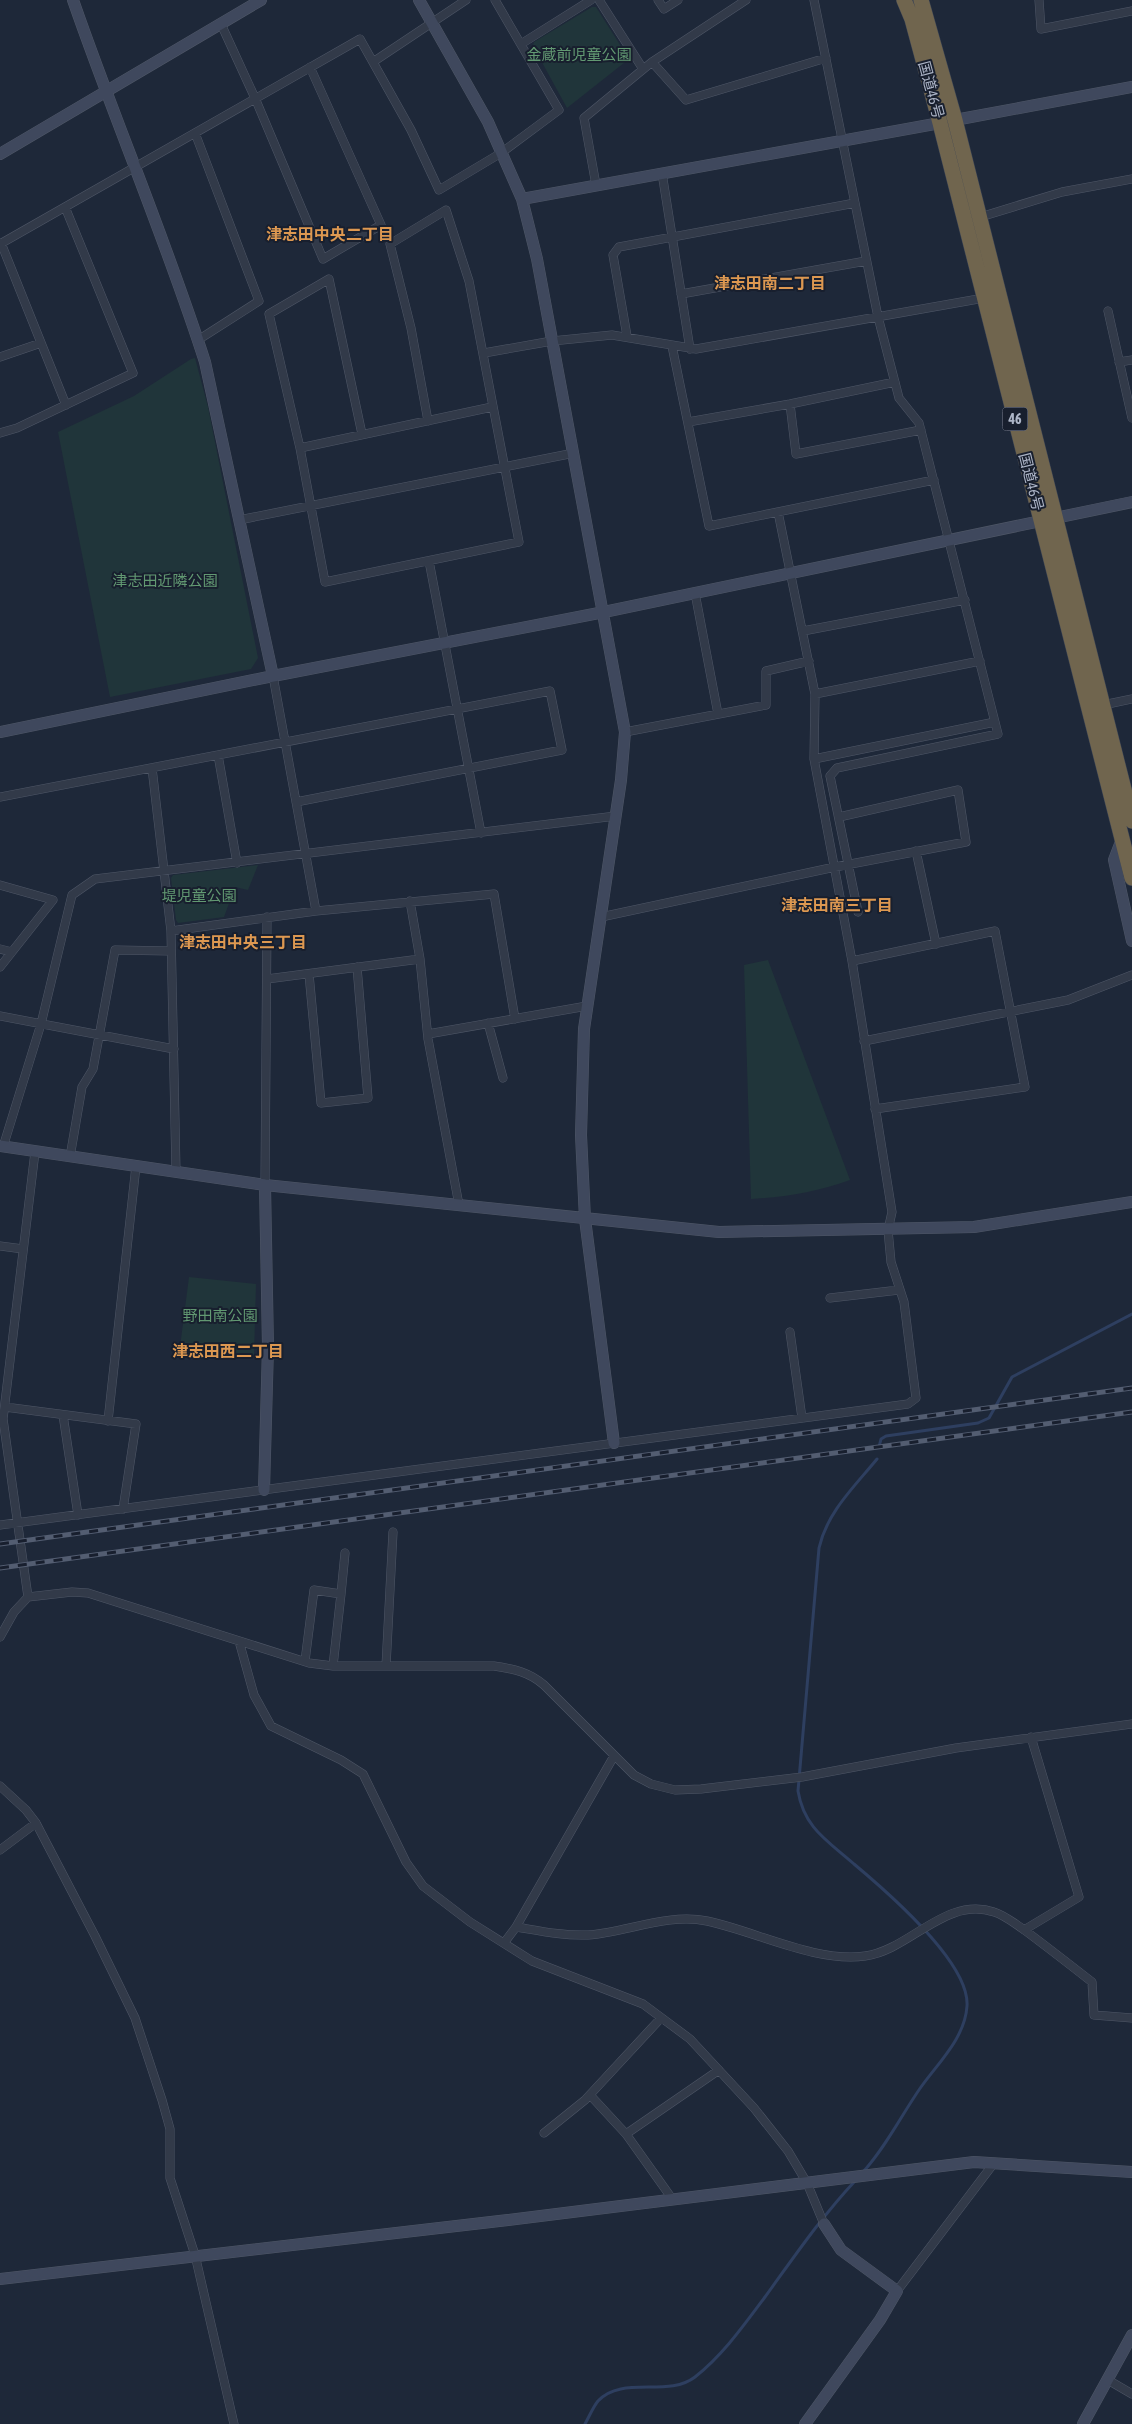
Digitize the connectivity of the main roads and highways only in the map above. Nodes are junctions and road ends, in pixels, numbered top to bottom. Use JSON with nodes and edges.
{"nodes":[{"id":1,"x":904,"y":0,"type":"edge"},
{"id":2,"x":921,"y":0,"type":"edge"},
{"id":3,"x":947,"y":122,"type":"junction"},
{"id":4,"x":971,"y":219,"type":"junction"},
{"id":5,"x":1048,"y":518,"type":"junction"},
{"id":6,"x":1132,"y":821,"type":"edge"},
{"id":7,"x":1132,"y":878,"type":"edge"}],
"edges":[{"from":1,"to":3,"type":"highway","name":"国道46号","number":"46"},
{"from":2,"to":3,"type":"highway","name":"国道46号","number":"46"},
{"from":3,"to":4,"type":"highway","name":"国道46号","number":"46"},
{"from":4,"to":5,"type":"highway","name":"国道46号","number":"46"},
{"from":4,"to":5,"type":"highway","name":"国道46号","number":"46"},
{"from":5,"to":6,"type":"highway","name":"国道46号","number":"46"},
{"from":5,"to":7,"type":"highway","name":"国道46号","number":"46"}]}
